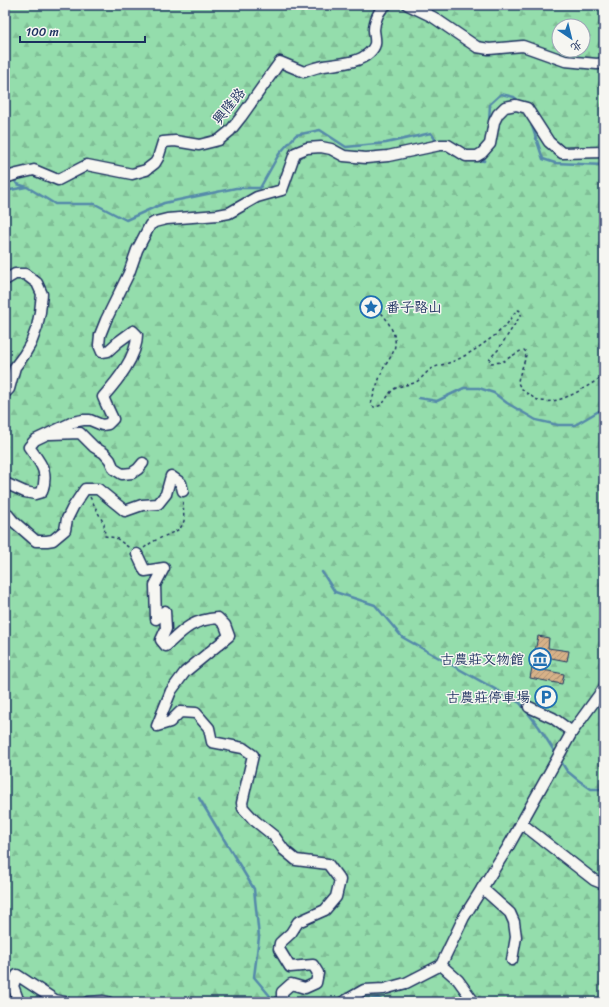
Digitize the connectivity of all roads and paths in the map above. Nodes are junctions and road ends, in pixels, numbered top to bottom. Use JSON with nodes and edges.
{"nodes":[{"id":1,"x":386,"y":5,"type":"edge"},
{"id":2,"x":408,"y":5,"type":"edge"},
{"id":3,"x":604,"y":63,"type":"edge"},
{"id":4,"x":604,"y":152,"type":"edge"},
{"id":5,"x":5,"y":178,"type":"edge"},
{"id":6,"x":5,"y":280,"type":"edge"},
{"id":7,"x":371,"y":307,"type":"dead end"},
{"id":8,"x":604,"y":376,"type":"edge"},
{"id":9,"x":5,"y":393,"type":"edge"},
{"id":10,"x":48,"y":434,"type":"junction"},
{"id":11,"x":143,"y":464,"type":"dead end"},
{"id":12,"x":5,"y":483,"type":"edge"},
{"id":13,"x":85,"y":489,"type":"junction"},
{"id":14,"x":182,"y":491,"type":"joint"},
{"id":15,"x":5,"y":511,"type":"edge"},
{"id":16,"x":137,"y":554,"type":"junction"},
{"id":17,"x":604,"y":688,"type":"edge"},
{"id":18,"x":529,"y":707,"type":"dead end"},
{"id":19,"x":572,"y":732,"type":"junction"},
{"id":20,"x":521,"y":823,"type":"junction"},
{"id":21,"x":604,"y":884,"type":"edge"},
{"id":22,"x":482,"y":888,"type":"junction"},
{"id":23,"x":512,"y":960,"type":"dead end"},
{"id":24,"x":441,"y":965,"type":"junction"},
{"id":25,"x":19,"y":1002,"type":"edge"},
{"id":26,"x":65,"y":1002,"type":"edge"},
{"id":27,"x":88,"y":1002,"type":"edge"},
{"id":28,"x":108,"y":1002,"type":"edge"},
{"id":29,"x":282,"y":1002,"type":"edge"},
{"id":30,"x":343,"y":1002,"type":"edge"},
{"id":31,"x":474,"y":1002,"type":"edge"}],
"edges":[{"from":1,"to":5,"type":"street","name":"興隆路"},
{"from":2,"to":3,"type":"street"},
{"from":4,"to":10,"type":"street"},
{"from":6,"to":9,"type":"street"},
{"from":7,"to":8,"type":"path"},
{"from":10,"to":11,"type":"street"},
{"from":10,"to":12,"type":"street"},
{"from":13,"to":14,"type":"street"},
{"from":13,"to":15,"type":"street"},
{"from":13,"to":16,"type":"path"},
{"from":14,"to":16,"type":"path"},
{"from":16,"to":29,"type":"street"},
{"from":17,"to":19,"type":"street"},
{"from":18,"to":19,"type":"street"},
{"from":19,"to":20,"type":"street"},
{"from":20,"to":21,"type":"street"},
{"from":20,"to":22,"type":"street"},
{"from":22,"to":23,"type":"street"},
{"from":22,"to":24,"type":"street"},
{"from":24,"to":30,"type":"street"},
{"from":24,"to":31,"type":"street"},
{"from":25,"to":26,"type":"street"},
{"from":27,"to":28,"type":"street"}]}
